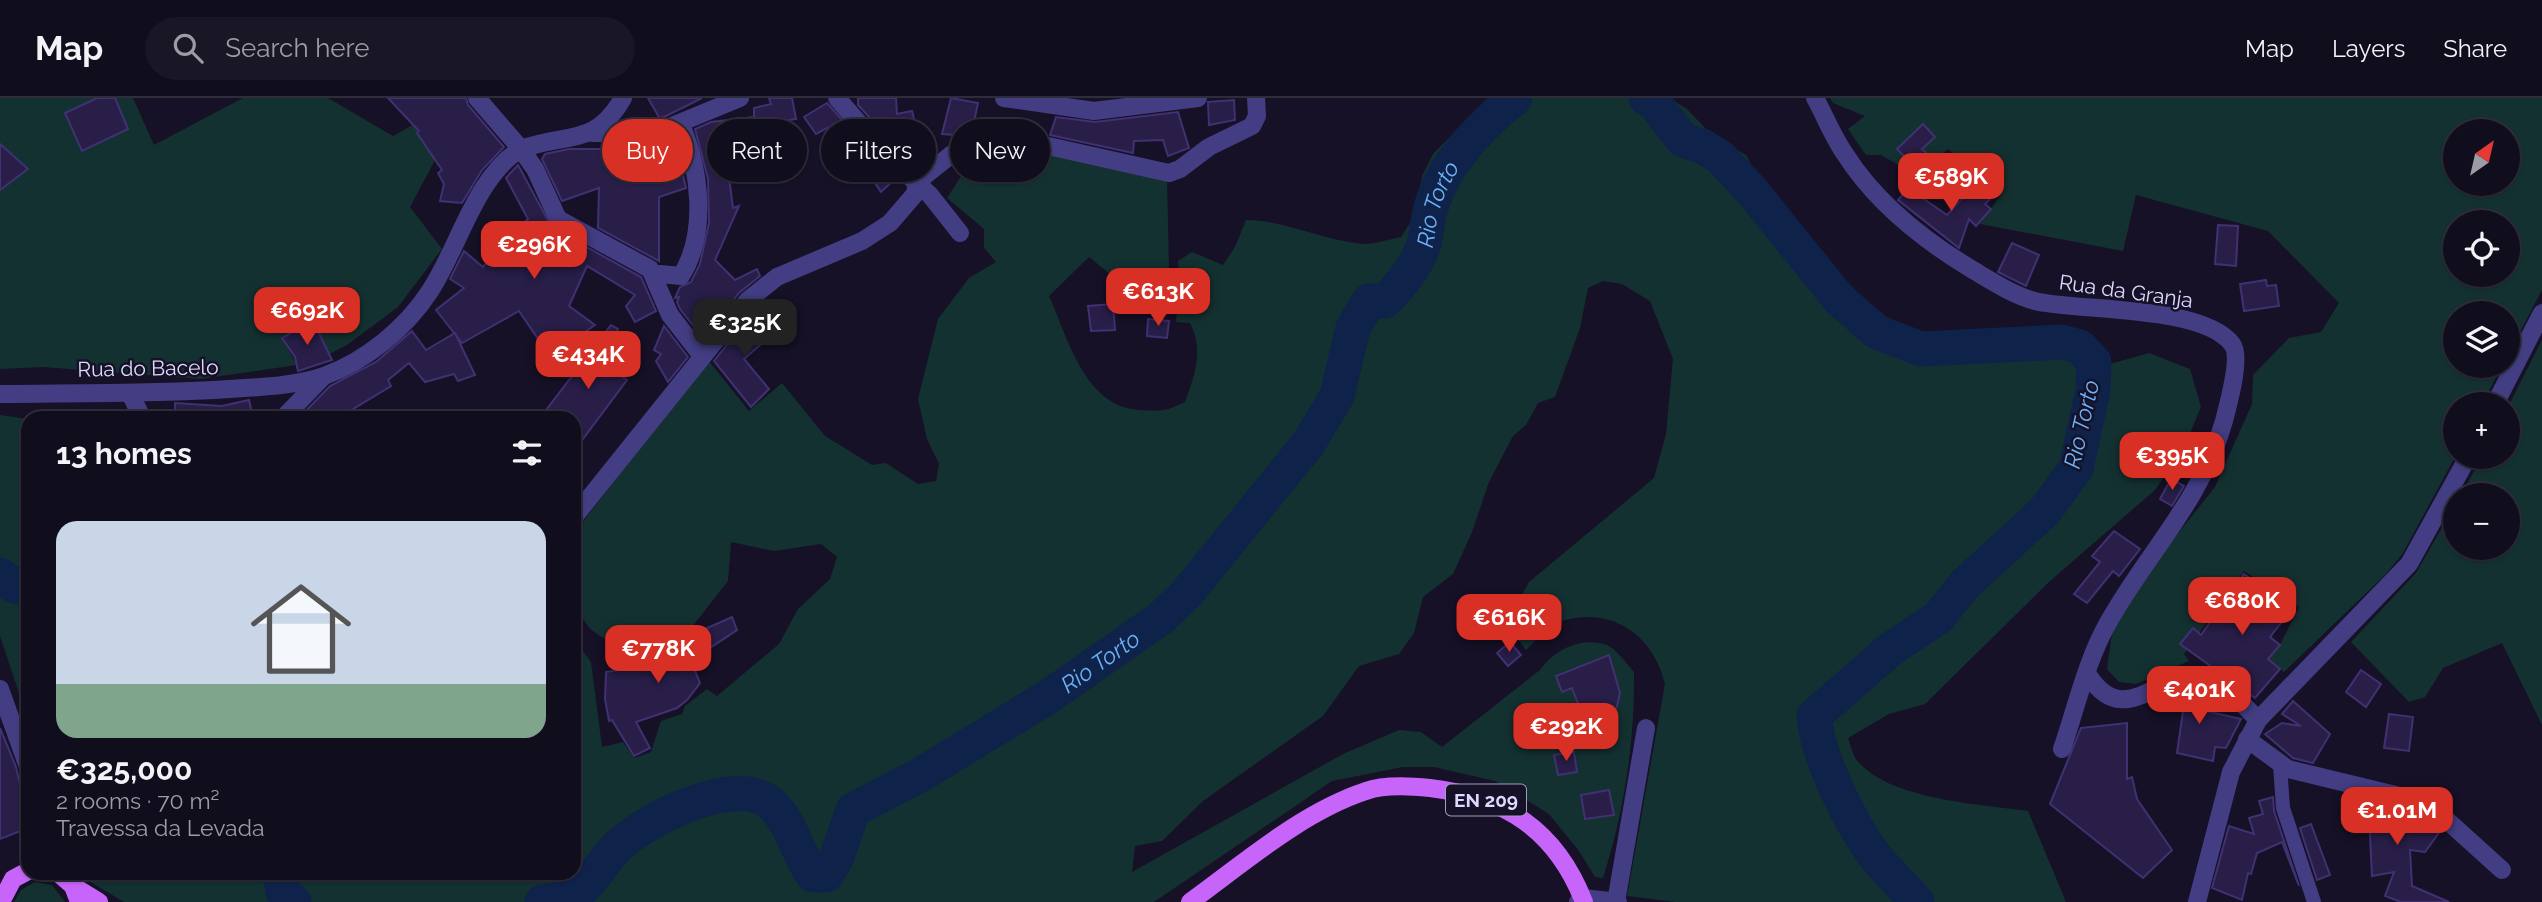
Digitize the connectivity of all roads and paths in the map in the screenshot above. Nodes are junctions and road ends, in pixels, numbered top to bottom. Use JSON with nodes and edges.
{"nodes":[{"id":1,"x":477,"y":98,"type":"edge"},
{"id":2,"x":623,"y":98,"type":"edge"},
{"id":3,"x":740,"y":98,"type":"edge"},
{"id":4,"x":837,"y":98,"type":"edge"},
{"id":5,"x":1003,"y":98,"type":"edge"},
{"id":6,"x":1198,"y":98,"type":"edge"},
{"id":7,"x":1256,"y":98,"type":"edge"},
{"id":8,"x":1815,"y":98,"type":"edge"},
{"id":9,"x":693,"y":120,"type":"edge"},
{"id":10,"x":592,"y":134,"type":"junction"},
{"id":11,"x":602,"y":134,"type":"edge"},
{"id":12,"x":521,"y":149,"type":"junction"},
{"id":13,"x":693,"y":164,"type":"edge"},
{"id":14,"x":917,"y":183,"type":"junction"},
{"id":15,"x":960,"y":233,"type":"dead end"},
{"id":16,"x":654,"y":277,"type":"junction"},
{"id":17,"x":2542,"y":313,"type":"edge"},
{"id":18,"x":702,"y":356,"type":"junction"},
{"id":19,"x":324,"y":376,"type":"junction"},
{"id":20,"x":2501,"y":392,"type":"edge"},
{"id":21,"x":130,"y":393,"type":"junction"},
{"id":22,"x":0,"y":394,"type":"edge"},
{"id":23,"x":139,"y":411,"type":"edge"},
{"id":24,"x":290,"y":411,"type":"edge"},
{"id":25,"x":2461,"y":469,"type":"edge"},
{"id":26,"x":581,"y":508,"type":"edge"},
{"id":27,"x":2088,"y":675,"type":"junction"},
{"id":28,"x":0,"y":689,"type":"edge"},
{"id":29,"x":2258,"y":720,"type":"junction"},
{"id":30,"x":1646,"y":728,"type":"dead end"},
{"id":31,"x":2247,"y":739,"type":"junction"},
{"id":32,"x":21,"y":748,"type":"edge"},
{"id":33,"x":2062,"y":750,"type":"dead end"},
{"id":34,"x":2280,"y":764,"type":"junction"},
{"id":35,"x":0,"y":868,"type":"edge"},
{"id":36,"x":2502,"y":870,"type":"dead end"},
{"id":37,"x":21,"y":871,"type":"edge"},
{"id":38,"x":21,"y":875,"type":"edge"},
{"id":39,"x":69,"y":883,"type":"edge"},
{"id":40,"x":1582,"y":901,"type":"edge"},
{"id":41,"x":1,"y":902,"type":"edge"},
{"id":42,"x":99,"y":902,"type":"edge"},
{"id":43,"x":1190,"y":902,"type":"edge"},
{"id":44,"x":1617,"y":902,"type":"edge"},
{"id":45,"x":2197,"y":902,"type":"edge"},
{"id":46,"x":2314,"y":902,"type":"edge"}],
"edges":[{"from":1,"to":12,"type":"street"},
{"from":2,"to":10,"type":"street"},
{"from":3,"to":9,"type":"street"},
{"from":4,"to":14,"type":"street"},
{"from":5,"to":6,"type":"street"},
{"from":7,"to":14,"type":"street"},
{"from":8,"to":27,"type":"street","name":"Rua da Granja"},
{"from":10,"to":11,"type":"street"},
{"from":10,"to":12,"type":"street"},
{"from":12,"to":16,"type":"street"},
{"from":12,"to":19,"type":"street","name":"Rua do Bacelo"},
{"from":13,"to":16,"type":"street"},
{"from":14,"to":15,"type":"street"},
{"from":14,"to":18,"type":"street"},
{"from":16,"to":18,"type":"street"},
{"from":17,"to":20,"type":"street"},
{"from":18,"to":26,"type":"street"},
{"from":19,"to":21,"type":"street","name":"Rua do Bacelo"},
{"from":19,"to":24,"type":"street"},
{"from":21,"to":22,"type":"street","name":"Rua do Bacelo"},
{"from":21,"to":23,"type":"street"},
{"from":25,"to":29,"type":"street"},
{"from":27,"to":29,"type":"street"},
{"from":27,"to":33,"type":"street","name":"Rua da Granja"},
{"from":28,"to":32,"type":"street"},
{"from":29,"to":31,"type":"street"},
{"from":30,"to":44,"type":"street"},
{"from":31,"to":34,"type":"street"},
{"from":31,"to":45,"type":"street"},
{"from":34,"to":36,"type":"street"},
{"from":34,"to":46,"type":"street"},
{"from":35,"to":37,"type":"main road"},
{"from":38,"to":41,"type":"main road"},
{"from":39,"to":42,"type":"main road"},
{"from":40,"to":43,"type":"main road","number":"EN 209"},
{"from":40,"to":44,"type":"street"}]}
